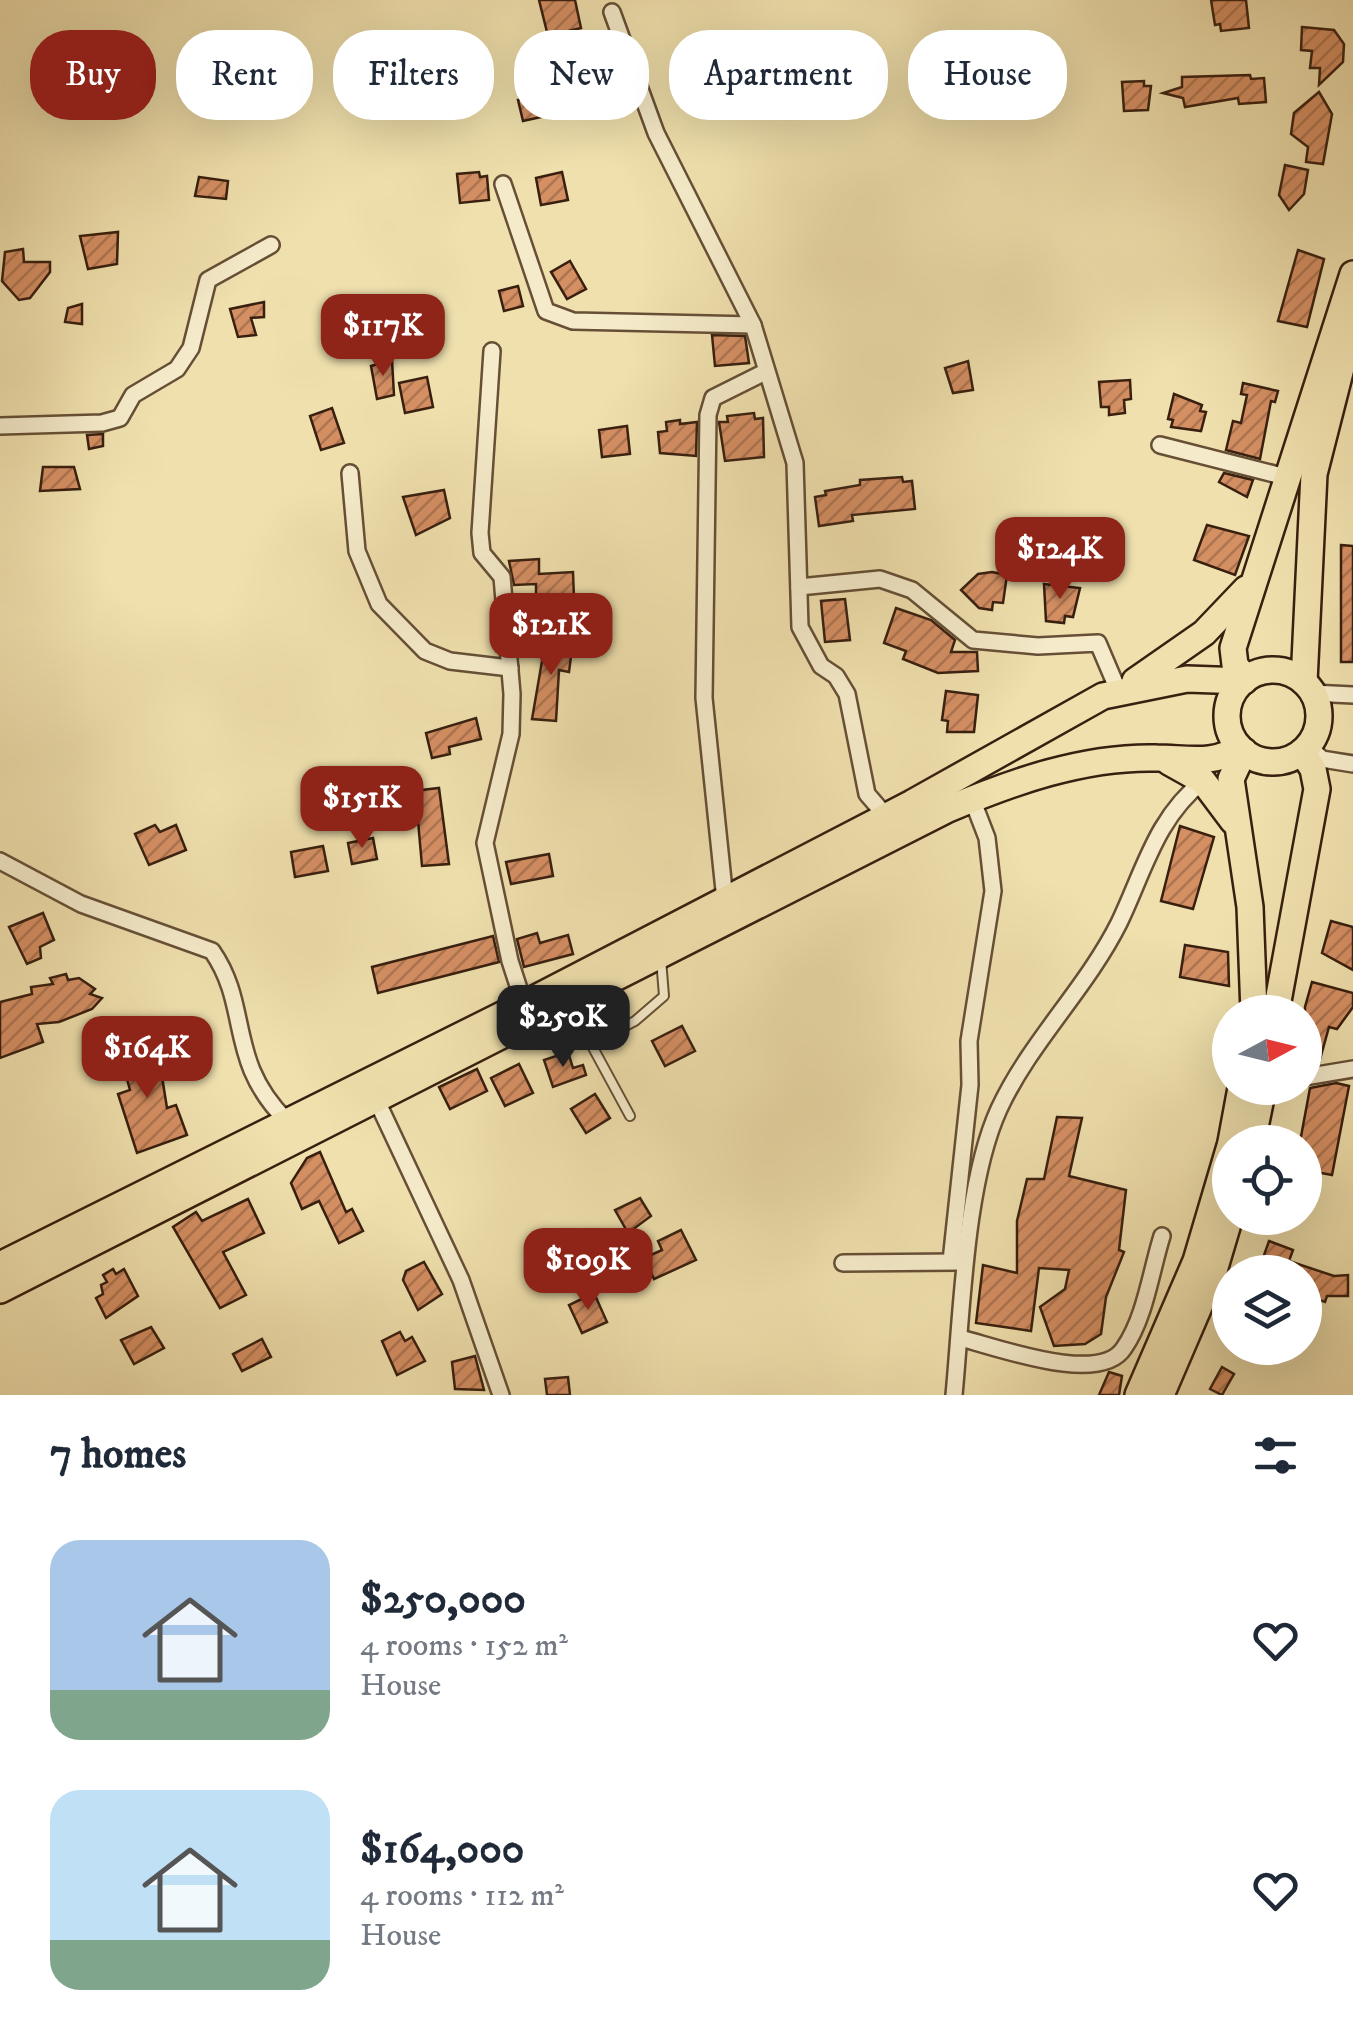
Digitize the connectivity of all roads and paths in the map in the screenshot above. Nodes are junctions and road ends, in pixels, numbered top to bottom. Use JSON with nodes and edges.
{"nodes":[{"id":1,"x":612,"y":12,"type":"dead end"},
{"id":2,"x":503,"y":184,"type":"dead end"},
{"id":3,"x":271,"y":244,"type":"dead end"},
{"id":4,"x":1353,"y":274,"type":"edge"},
{"id":5,"x":1353,"y":321,"type":"edge"},
{"id":6,"x":754,"y":325,"type":"junction"},
{"id":7,"x":492,"y":350,"type":"dead end"},
{"id":8,"x":765,"y":372,"type":"junction"},
{"id":9,"x":0,"y":426,"type":"edge"},
{"id":10,"x":1160,"y":446,"type":"dead end"},
{"id":11,"x":350,"y":474,"type":"dead end"},
{"id":12,"x":1286,"y":477,"type":"junction"},
{"id":13,"x":1252,"y":581,"type":"junction"},
{"id":14,"x":799,"y":587,"type":"junction"},
{"id":15,"x":510,"y":668,"type":"junction"},
{"id":16,"x":1245,"y":680,"type":"junction"},
{"id":17,"x":1308,"y":688,"type":"junction"},
{"id":18,"x":1110,"y":693,"type":"junction"},
{"id":19,"x":1353,"y":695,"type":"edge"},
{"id":20,"x":1241,"y":749,"type":"junction"},
{"id":21,"x":1305,"y":749,"type":"junction"},
{"id":22,"x":1154,"y":758,"type":"junction"},
{"id":23,"x":1353,"y":764,"type":"edge"},
{"id":24,"x":1203,"y":780,"type":"junction"},
{"id":25,"x":972,"y":799,"type":"junction"},
{"id":26,"x":917,"y":812,"type":"junction"},
{"id":27,"x":886,"y":816,"type":"junction"},
{"id":28,"x":1240,"y":840,"type":"junction"},
{"id":29,"x":0,"y":861,"type":"edge"},
{"id":30,"x":725,"y":900,"type":"junction"},
{"id":31,"x":660,"y":954,"type":"junction"},
{"id":32,"x":1254,"y":995,"type":"edge"},
{"id":33,"x":1279,"y":995,"type":"edge"},
{"id":34,"x":524,"y":1004,"type":"junction"},
{"id":35,"x":561,"y":1004,"type":"junction"},
{"id":36,"x":591,"y":1044,"type":"junction"},
{"id":37,"x":1353,"y":1069,"type":"edge"},
{"id":38,"x":1322,"y":1075,"type":"edge"},
{"id":39,"x":376,"y":1098,"type":"junction"},
{"id":40,"x":630,"y":1116,"type":"dead end"},
{"id":41,"x":286,"y":1120,"type":"junction"},
{"id":42,"x":1212,"y":1206,"type":"edge"},
{"id":43,"x":1225,"y":1235,"type":"edge"},
{"id":44,"x":1162,"y":1236,"type":"dead end"},
{"id":45,"x":951,"y":1261,"type":"junction"},
{"id":46,"x":843,"y":1262,"type":"dead end"},
{"id":47,"x":969,"y":1263,"type":"junction"},
{"id":48,"x":0,"y":1265,"type":"edge"},
{"id":49,"x":0,"y":1290,"type":"edge"},
{"id":50,"x":960,"y":1338,"type":"junction"},
{"id":51,"x":501,"y":1395,"type":"edge"},
{"id":52,"x":954,"y":1395,"type":"edge"},
{"id":53,"x":1138,"y":1395,"type":"edge"},
{"id":54,"x":1161,"y":1395,"type":"edge"}],
"edges":[{"from":1,"to":6,"type":"street"},
{"from":2,"to":6,"type":"street"},
{"from":3,"to":9,"type":"street"},
{"from":4,"to":12,"type":"main road"},
{"from":5,"to":17,"type":"main road"},
{"from":6,"to":8,"type":"street"},
{"from":7,"to":15,"type":"street"},
{"from":8,"to":14,"type":"street"},
{"from":8,"to":30,"type":"street"},
{"from":10,"to":12,"type":"street"},
{"from":11,"to":15,"type":"street"},
{"from":12,"to":13,"type":"main road"},
{"from":13,"to":16,"type":"main road"},
{"from":13,"to":18,"type":"main road"},
{"from":14,"to":18,"type":"street"},
{"from":14,"to":27,"type":"street"},
{"from":15,"to":34,"type":"street"},
{"from":16,"to":17,"type":"main road"},
{"from":16,"to":18,"type":"main road"},
{"from":16,"to":20,"type":"main road"},
{"from":17,"to":19,"type":"street"},
{"from":17,"to":21,"type":"main road"},
{"from":18,"to":26,"type":"main road"},
{"from":20,"to":21,"type":"main road"},
{"from":20,"to":22,"type":"main road"},
{"from":20,"to":28,"type":"main road"},
{"from":21,"to":23,"type":"street"},
{"from":21,"to":33,"type":"main road"},
{"from":22,"to":24,"type":"main road"},
{"from":22,"to":25,"type":"main road"},
{"from":24,"to":28,"type":"main road"},
{"from":24,"to":47,"type":"street"},
{"from":25,"to":26,"type":"main road"},
{"from":25,"to":45,"type":"street"},
{"from":26,"to":27,"type":"main road"},
{"from":26,"to":31,"type":"main road"},
{"from":27,"to":30,"type":"main road"},
{"from":28,"to":32,"type":"main road"},
{"from":29,"to":41,"type":"street"},
{"from":30,"to":34,"type":"main road"},
{"from":31,"to":35,"type":"main road"},
{"from":31,"to":36,"type":"lane"},
{"from":34,"to":41,"type":"main road"},
{"from":35,"to":36,"type":"lane"},
{"from":35,"to":39,"type":"main road"},
{"from":36,"to":40,"type":"lane"},
{"from":37,"to":38,"type":"street"},
{"from":39,"to":49,"type":"main road"},
{"from":39,"to":51,"type":"street"},
{"from":41,"to":48,"type":"main road"},
{"from":42,"to":53,"type":"main road"},
{"from":43,"to":54,"type":"main road"},
{"from":44,"to":50,"type":"street"},
{"from":45,"to":46,"type":"street"},
{"from":45,"to":47,"type":"street"},
{"from":47,"to":50,"type":"street"},
{"from":50,"to":52,"type":"street"}]}
